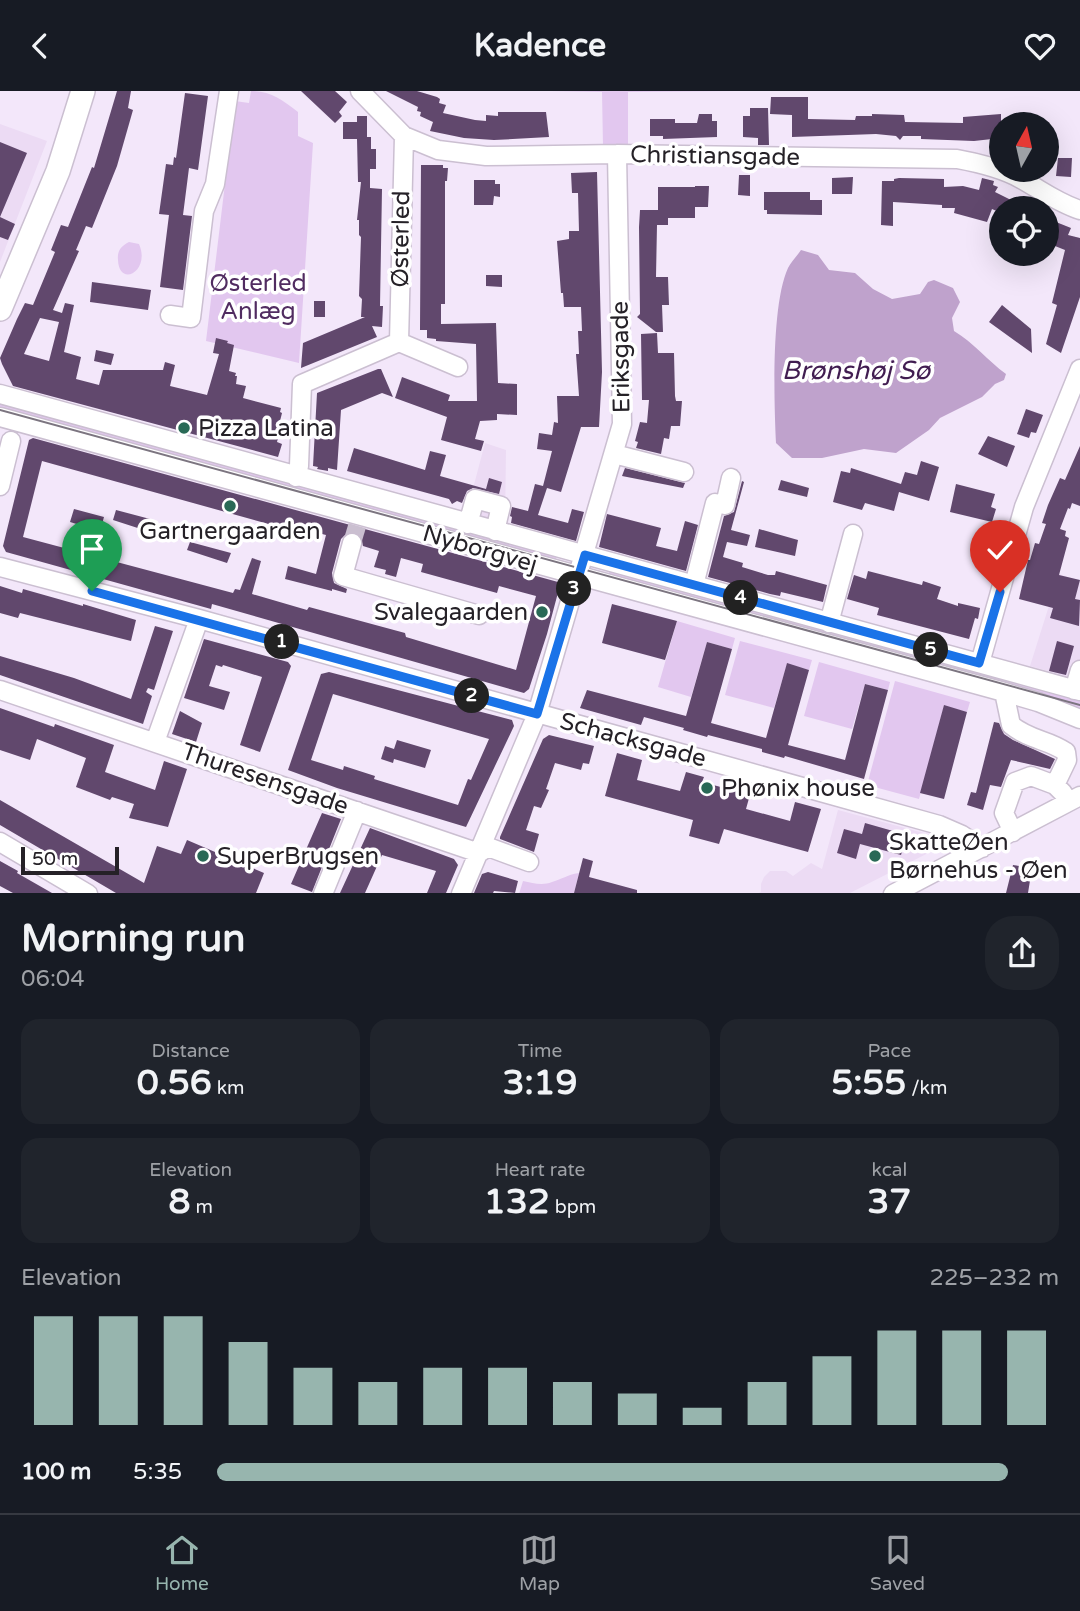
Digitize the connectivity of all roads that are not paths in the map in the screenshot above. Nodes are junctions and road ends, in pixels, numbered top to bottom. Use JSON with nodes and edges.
{"nodes":[{"id":1,"x":83,"y":91,"type":"edge"},
{"id":2,"x":229,"y":91,"type":"edge"},
{"id":3,"x":360,"y":91,"type":"edge"},
{"id":4,"x":404,"y":136,"type":"junction"},
{"id":5,"x":617,"y":154,"type":"junction"},
{"id":6,"x":1080,"y":210,"type":"edge"},
{"id":7,"x":0,"y":309,"type":"edge"},
{"id":8,"x":170,"y":315,"type":"dead end"},
{"id":9,"x":399,"y":342,"type":"junction"},
{"id":10,"x":458,"y":367,"type":"dead end"},
{"id":11,"x":1080,"y":369,"type":"edge"},
{"id":12,"x":0,"y":394,"type":"edge"},
{"id":13,"x":0,"y":417,"type":"edge"},
{"id":14,"x":11,"y":440,"type":"dead end"},
{"id":15,"x":614,"y":454,"type":"junction"},
{"id":16,"x":684,"y":472,"type":"dead end"},
{"id":17,"x":296,"y":477,"type":"junction"},
{"id":18,"x":731,"y":478,"type":"dead end"},
{"id":19,"x":0,"y":486,"type":"edge"},
{"id":20,"x":468,"y":524,"type":"junction"},
{"id":21,"x":495,"y":531,"type":"junction"},
{"id":22,"x":853,"y":534,"type":"dead end"},
{"id":23,"x":352,"y":543,"type":"tunnel mouth"},
{"id":24,"x":585,"y":555,"type":"junction"},
{"id":25,"x":0,"y":567,"type":"edge"},
{"id":26,"x":578,"y":576,"type":"junction"},
{"id":27,"x":694,"y":585,"type":"junction"},
{"id":28,"x":480,"y":615,"type":"dead end"},
{"id":29,"x":199,"y":619,"type":"junction"},
{"id":30,"x":829,"y":623,"type":"junction"},
{"id":31,"x":979,"y":663,"type":"junction"},
{"id":32,"x":1080,"y":670,"type":"edge"},
{"id":33,"x":0,"y":690,"type":"edge"},
{"id":34,"x":1077,"y":690,"type":"edge"},
{"id":35,"x":1004,"y":692,"type":"junction"},
{"id":36,"x":537,"y":714,"type":"junction"},
{"id":37,"x":1080,"y":719,"type":"edge"},
{"id":38,"x":155,"y":742,"type":"junction"},
{"id":39,"x":1055,"y":785,"type":"junction"},
{"id":40,"x":1076,"y":798,"type":"edge"},
{"id":41,"x":357,"y":811,"type":"junction"},
{"id":42,"x":1013,"y":832,"type":"junction"},
{"id":43,"x":0,"y":842,"type":"edge"},
{"id":44,"x":982,"y":848,"type":"junction"},
{"id":45,"x":479,"y":853,"type":"junction"},
{"id":46,"x":529,"y":862,"type":"dead end"},
{"id":47,"x":86,"y":893,"type":"edge"},
{"id":48,"x":323,"y":893,"type":"edge"},
{"id":49,"x":461,"y":893,"type":"edge"},
{"id":50,"x":895,"y":893,"type":"edge"}],
"edges":[{"from":1,"to":7,"type":"main road"},
{"from":2,"to":8,"type":"street"},
{"from":3,"to":4,"type":"street","name":"Christiansgade"},
{"from":4,"to":5,"type":"street","name":"Christiansgade"},
{"from":4,"to":9,"type":"street","name":"Østerled"},
{"from":5,"to":6,"type":"street","name":"Christiansgade"},
{"from":5,"to":15,"type":"street","name":"Eriksgade"},
{"from":9,"to":10,"type":"street"},
{"from":9,"to":17,"type":"street"},
{"from":11,"to":31,"type":"street"},
{"from":12,"to":17,"type":"street","name":"Nyborgvej"},
{"from":13,"to":26,"type":"street","name":"Nyborgvej"},
{"from":14,"to":19,"type":"street"},
{"from":15,"to":16,"type":"street"},
{"from":15,"to":24,"type":"street","name":"Eriksgade"},
{"from":17,"to":20,"type":"street","name":"Nyborgvej"},
{"from":18,"to":27,"type":"street"},
{"from":20,"to":21,"type":"street","name":"Nyborgvej"},
{"from":20,"to":21,"type":"street"},
{"from":21,"to":24,"type":"street","name":"Nyborgvej"},
{"from":22,"to":30,"type":"street"},
{"from":23,"to":28,"type":"street"},
{"from":24,"to":26,"type":"street","name":"Eriksgade"},
{"from":24,"to":27,"type":"street","name":"Nyborgvej"},
{"from":25,"to":29,"type":"street","name":"Schacksgade"},
{"from":26,"to":35,"type":"street","name":"Nyborgvej"},
{"from":26,"to":36,"type":"street","name":"Eriksgade"},
{"from":27,"to":30,"type":"street","name":"Nyborgvej"},
{"from":29,"to":36,"type":"street","name":"Schacksgade"},
{"from":29,"to":38,"type":"street"},
{"from":30,"to":31,"type":"street","name":"Nyborgvej"},
{"from":31,"to":34,"type":"street","name":"Nyborgvej"},
{"from":32,"to":34,"type":"street"},
{"from":33,"to":38,"type":"street","name":"Thuresensgade"},
{"from":35,"to":37,"type":"street","name":"Nyborgvej"},
{"from":35,"to":39,"type":"street"},
{"from":36,"to":44,"type":"street","name":"Schacksgade"},
{"from":36,"to":45,"type":"street","name":"Eriksgade"},
{"from":38,"to":41,"type":"street","name":"Thuresensgade"},
{"from":39,"to":40,"type":"street"},
{"from":39,"to":42,"type":"street"},
{"from":40,"to":42,"type":"street"},
{"from":41,"to":45,"type":"street","name":"Thuresensgade"},
{"from":41,"to":48,"type":"street"},
{"from":42,"to":44,"type":"street"},
{"from":43,"to":47,"type":"street"},
{"from":44,"to":50,"type":"street"},
{"from":45,"to":46,"type":"street","name":"Thuresensgade"},
{"from":45,"to":49,"type":"street","name":"Eriksgade"}]}
